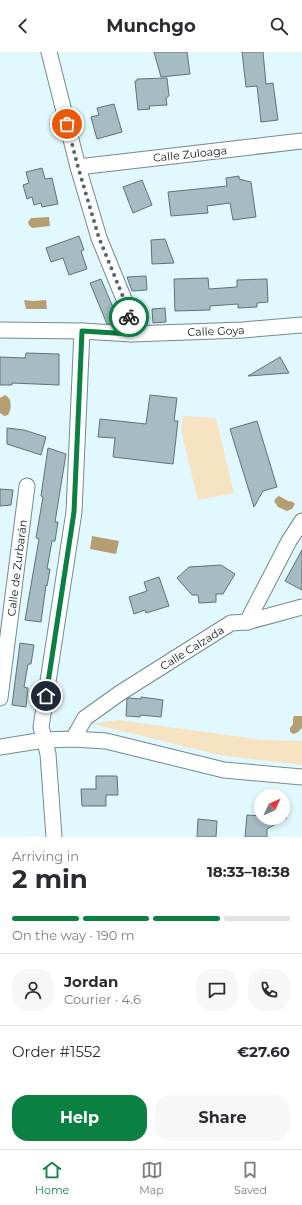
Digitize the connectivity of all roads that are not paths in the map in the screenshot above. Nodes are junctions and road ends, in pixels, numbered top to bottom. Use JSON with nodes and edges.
{"nodes":[{"id":1,"x":49,"y":52,"type":"edge"},
{"id":2,"x":302,"y":142,"type":"edge"},
{"id":3,"x":78,"y":167,"type":"junction"},
{"id":4,"x":302,"y":325,"type":"edge"},
{"id":5,"x":0,"y":330,"type":"edge"},
{"id":6,"x":82,"y":331,"type":"junction"},
{"id":7,"x":131,"y":334,"type":"junction"},
{"id":8,"x":27,"y":486,"type":"dead end"},
{"id":9,"x":302,"y":521,"type":"edge"},
{"id":10,"x":302,"y":607,"type":"edge"},
{"id":11,"x":246,"y":622,"type":"junction"},
{"id":12,"x":0,"y":698,"type":"edge"},
{"id":13,"x":73,"y":739,"type":"junction"},
{"id":14,"x":44,"y":740,"type":"junction"},
{"id":15,"x":0,"y":747,"type":"edge"},
{"id":16,"x":302,"y":776,"type":"edge"},
{"id":17,"x":54,"y":837,"type":"edge"}],
"edges":[{"from":1,"to":3,"type":"street"},
{"from":2,"to":3,"type":"street","name":"Calle Zuloaga"},
{"from":3,"to":7,"type":"street"},
{"from":4,"to":7,"type":"street","name":"Calle Goya"},
{"from":5,"to":6,"type":"street","name":"Calle Goya"},
{"from":6,"to":7,"type":"street","name":"Calle Goya"},
{"from":6,"to":14,"type":"street"},
{"from":8,"to":12,"type":"street","name":"Calle de Zurbarán"},
{"from":9,"to":11,"type":"street"},
{"from":10,"to":11,"type":"street","name":"Calle Calzada"},
{"from":11,"to":13,"type":"street","name":"Calle Calzada"},
{"from":13,"to":14,"type":"street"},
{"from":13,"to":16,"type":"street"},
{"from":14,"to":15,"type":"street"},
{"from":14,"to":17,"type":"street"}]}
